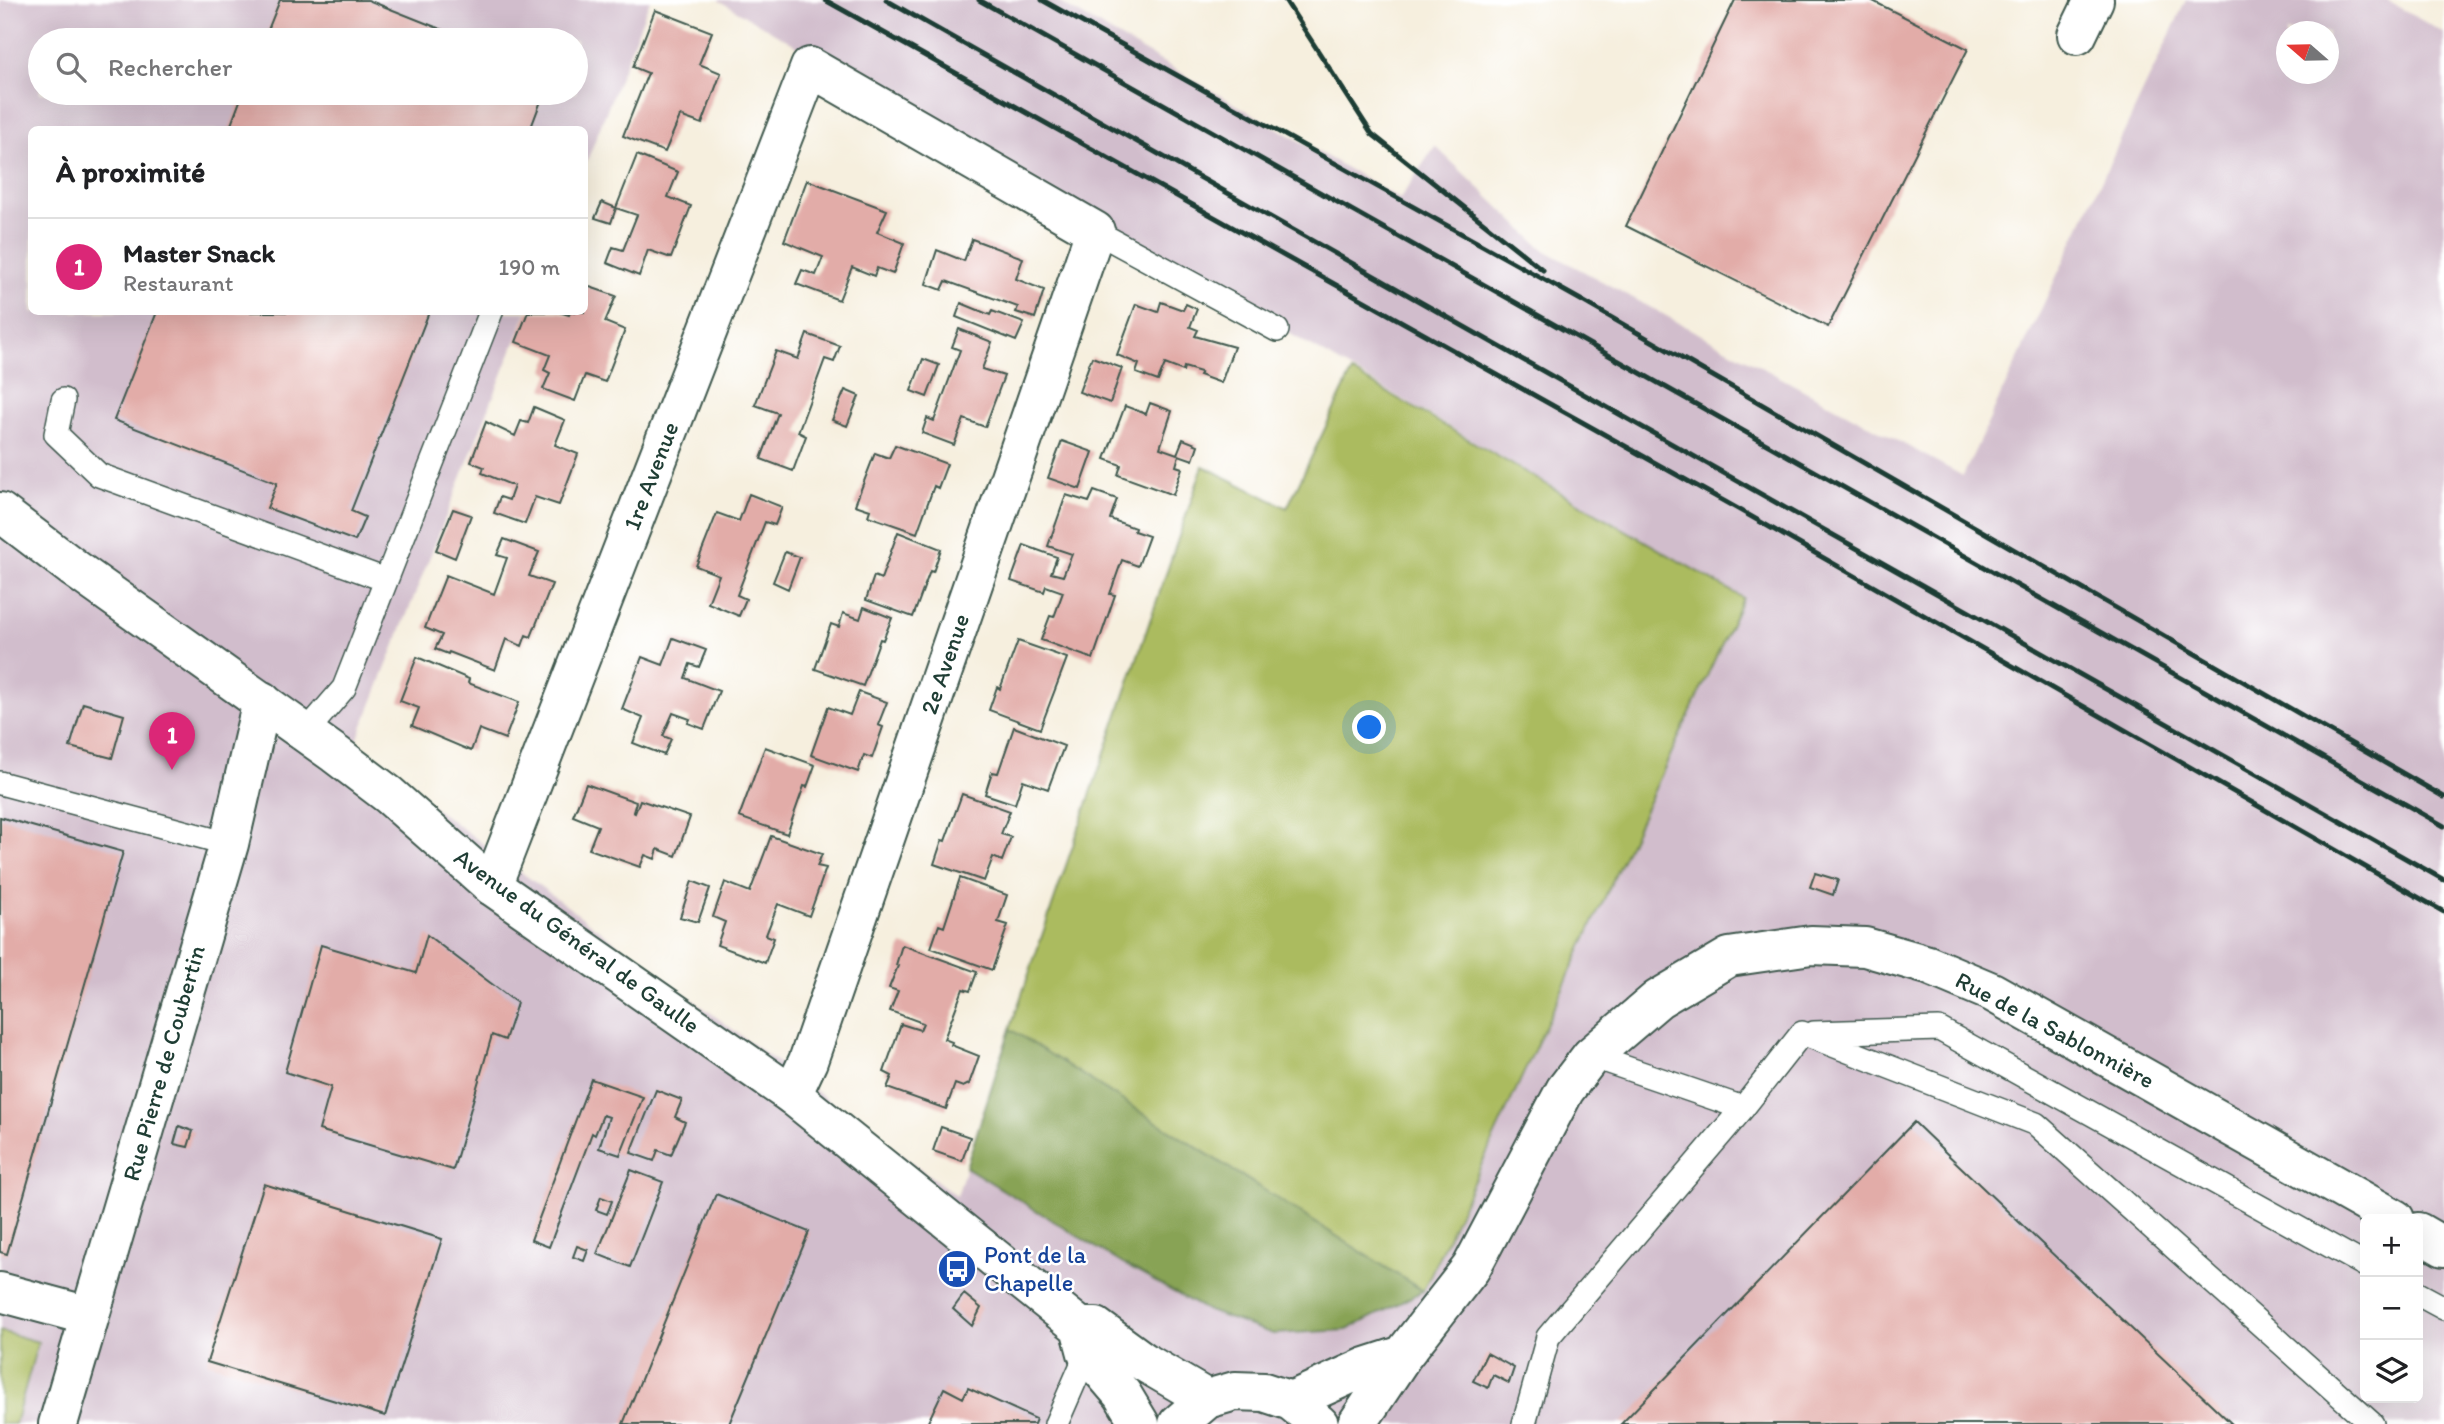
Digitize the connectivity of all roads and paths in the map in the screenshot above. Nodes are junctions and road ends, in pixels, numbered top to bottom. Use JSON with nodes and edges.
{"nodes":[{"id":1,"x":2094,"y":0,"type":"edge"},
{"id":2,"x":2077,"y":35,"type":"dead end"},
{"id":3,"x":1094,"y":231,"type":"junction"},
{"id":4,"x":491,"y":315,"type":"edge"},
{"id":5,"x":1277,"y":330,"type":"dead end"},
{"id":6,"x":63,"y":400,"type":"dead end"},
{"id":7,"x":0,"y":512,"type":"edge"},
{"id":8,"x":386,"y":580,"type":"junction"},
{"id":9,"x":262,"y":701,"type":"junction"},
{"id":10,"x":306,"y":732,"type":"junction"},
{"id":11,"x":0,"y":783,"type":"edge"},
{"id":12,"x":229,"y":844,"type":"junction"},
{"id":13,"x":492,"y":886,"type":"junction"},
{"id":14,"x":1802,"y":1033,"type":"junction"},
{"id":15,"x":1591,"y":1056,"type":"junction"},
{"id":16,"x":792,"y":1095,"type":"junction"},
{"id":17,"x":1743,"y":1108,"type":"junction"},
{"id":18,"x":2386,"y":1214,"type":"edge"},
{"id":19,"x":2423,"y":1235,"type":"edge"},
{"id":20,"x":2444,"y":1247,"type":"edge"},
{"id":21,"x":2360,"y":1262,"type":"edge"},
{"id":22,"x":0,"y":1292,"type":"edge"},
{"id":23,"x":2423,"y":1297,"type":"edge"},
{"id":24,"x":2444,"y":1308,"type":"edge"},
{"id":25,"x":89,"y":1316,"type":"junction"},
{"id":26,"x":1084,"y":1340,"type":"junction"},
{"id":27,"x":1403,"y":1355,"type":"junction"},
{"id":28,"x":1207,"y":1399,"type":"junction"},
{"id":29,"x":1305,"y":1412,"type":"edge"},
{"id":30,"x":58,"y":1424,"type":"edge"},
{"id":31,"x":1056,"y":1424,"type":"edge"},
{"id":32,"x":1140,"y":1424,"type":"edge"},
{"id":33,"x":1178,"y":1424,"type":"edge"},
{"id":34,"x":1357,"y":1424,"type":"edge"},
{"id":35,"x":1524,"y":1424,"type":"edge"},
{"id":36,"x":2372,"y":1424,"type":"edge"}],
"edges":[{"from":1,"to":2,"type":"street"},
{"from":3,"to":5,"type":"lane"},
{"from":3,"to":13,"type":"street","name":"1re Avenue"},
{"from":3,"to":16,"type":"street","name":"2e Avenue"},
{"from":4,"to":8,"type":"lane"},
{"from":6,"to":8,"type":"lane"},
{"from":7,"to":9,"type":"street","name":"Avenue du Général de Gaulle"},
{"from":8,"to":10,"type":"lane"},
{"from":9,"to":10,"type":"street","name":"Avenue du Général de Gaulle"},
{"from":9,"to":12,"type":"street","name":"Rue Pierre de Coubertin"},
{"from":10,"to":13,"type":"street","name":"Avenue du Général de Gaulle"},
{"from":11,"to":12,"type":"lane"},
{"from":12,"to":25,"type":"street","name":"Rue Pierre de Coubertin"},
{"from":13,"to":16,"type":"street","name":"Avenue du Général de Gaulle"},
{"from":14,"to":17,"type":"lane"},
{"from":14,"to":21,"type":"lane"},
{"from":14,"to":36,"type":"lane"},
{"from":15,"to":17,"type":"lane"},
{"from":15,"to":18,"type":"street","name":"Rue de la Sablonnière"},
{"from":15,"to":27,"type":"street","name":"Rue de la Sablonnière"},
{"from":16,"to":26,"type":"street","name":"Avenue du Général de Gaulle"},
{"from":17,"to":35,"type":"lane"},
{"from":19,"to":20,"type":"street"},
{"from":22,"to":25,"type":"street"},
{"from":23,"to":24,"type":"lane"},
{"from":25,"to":30,"type":"street","name":"Rue Pierre de Coubertin"},
{"from":26,"to":28,"type":"street","name":"Avenue du Général de Gaulle"},
{"from":26,"to":31,"type":"lane"},
{"from":26,"to":32,"type":"street","name":"Avenue du Général de Gaulle"},
{"from":27,"to":29,"type":"street"},
{"from":27,"to":34,"type":"street","name":"Rue de la Sablonnière"},
{"from":28,"to":29,"type":"street"},
{"from":28,"to":33,"type":"street"}]}
